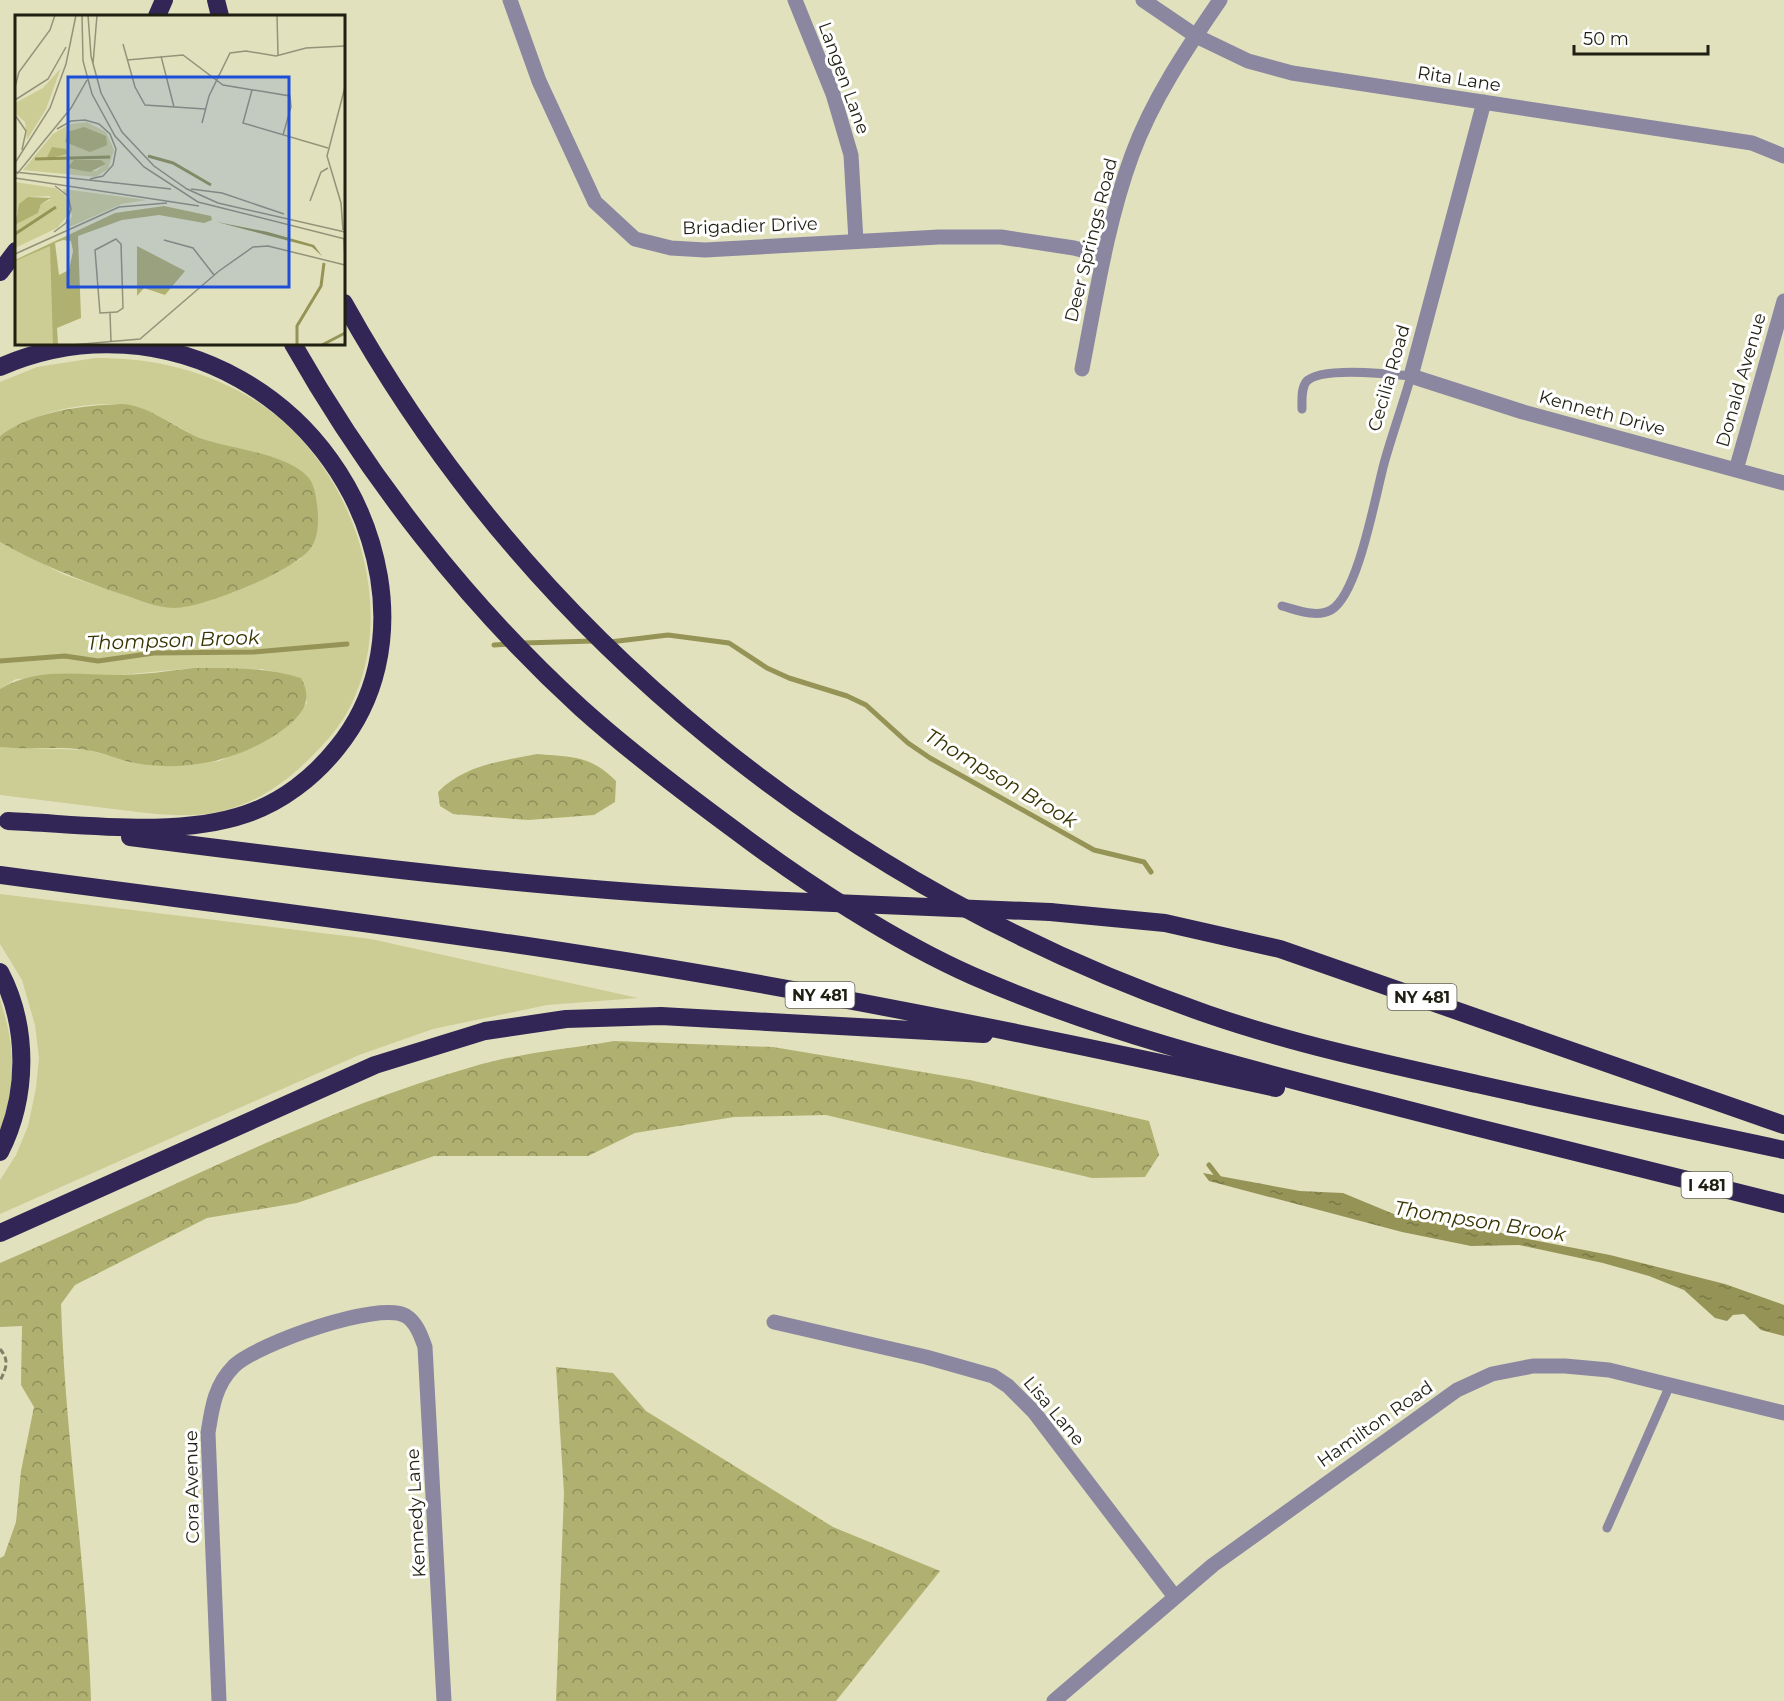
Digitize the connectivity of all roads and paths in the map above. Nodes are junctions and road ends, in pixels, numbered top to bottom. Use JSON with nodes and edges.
{"nodes":[{"id":1,"x":147,"y":0,"type":"edge"},
{"id":2,"x":164,"y":0,"type":"edge"},
{"id":3,"x":216,"y":0,"type":"edge"},
{"id":4,"x":510,"y":0,"type":"edge"},
{"id":5,"x":795,"y":0,"type":"edge"},
{"id":6,"x":1143,"y":0,"type":"edge"},
{"id":7,"x":1220,"y":0,"type":"edge"},
{"id":8,"x":151,"y":15,"type":"edge"},
{"id":9,"x":157,"y":15,"type":"edge"},
{"id":10,"x":220,"y":15,"type":"edge"},
{"id":11,"x":1196,"y":36,"type":"junction"},
{"id":12,"x":1484,"y":102,"type":"junction"},
{"id":13,"x":1784,"y":156,"type":"edge"},
{"id":14,"x":856,"y":241,"type":"junction"},
{"id":15,"x":15,"y":252,"type":"edge"},
{"id":16,"x":1104,"y":256,"type":"junction"},
{"id":17,"x":0,"y":272,"type":"edge"},
{"id":18,"x":1784,"y":301,"type":"edge"},
{"id":19,"x":345,"y":305,"type":"edge"},
{"id":20,"x":293,"y":345,"type":"edge"},
{"id":21,"x":0,"y":367,"type":"edge"},
{"id":22,"x":1082,"y":369,"type":"dead end"},
{"id":23,"x":1412,"y":376,"type":"junction"},
{"id":24,"x":1302,"y":409,"type":"dead end"},
{"id":25,"x":1736,"y":470,"type":"junction"},
{"id":26,"x":1784,"y":483,"type":"edge"},
{"id":27,"x":1282,"y":606,"type":"dead end"},
{"id":28,"x":4,"y":820,"type":"edge"},
{"id":29,"x":0,"y":875,"type":"edge"},
{"id":30,"x":0,"y":972,"type":"edge"},
{"id":31,"x":1051,"y":1038,"type":"junction"},
{"id":32,"x":1784,"y":1125,"type":"edge"},
{"id":33,"x":1784,"y":1150,"type":"edge"},
{"id":34,"x":0,"y":1152,"type":"edge"},
{"id":35,"x":1630,"y":1166,"type":"junction"},
{"id":36,"x":1784,"y":1204,"type":"edge"},
{"id":37,"x":0,"y":1233,"type":"edge"},
{"id":38,"x":774,"y":1322,"type":"dead end"},
{"id":39,"x":416,"y":1324,"type":"joint"},
{"id":40,"x":0,"y":1349,"type":"edge"},
{"id":41,"x":0,"y":1381,"type":"edge"},
{"id":42,"x":1670,"y":1385,"type":"junction"},
{"id":43,"x":1784,"y":1413,"type":"edge"},
{"id":44,"x":1606,"y":1528,"type":"dead end"},
{"id":45,"x":1175,"y":1597,"type":"junction"},
{"id":46,"x":219,"y":1701,"type":"edge"},
{"id":47,"x":444,"y":1701,"type":"edge"},
{"id":48,"x":1054,"y":1701,"type":"edge"}],
"edges":[{"from":1,"to":8,"type":"highway"},
{"from":2,"to":9,"type":"highway"},
{"from":3,"to":10,"type":"highway"},
{"from":4,"to":14,"type":"street","name":"Brigadier Drive"},
{"from":5,"to":14,"type":"street","name":"Langen Lane"},
{"from":6,"to":11,"type":"street","name":"Rita Lane"},
{"from":7,"to":11,"type":"street","name":"Deer Springs Road"},
{"from":11,"to":12,"type":"street","name":"Rita Lane"},
{"from":11,"to":16,"type":"street","name":"Deer Springs Road"},
{"from":12,"to":13,"type":"street","name":"Rita Lane"},
{"from":12,"to":23,"type":"street","name":"Cecilia Road"},
{"from":14,"to":16,"type":"street","name":"Brigadier Drive"},
{"from":15,"to":17,"type":"highway"},
{"from":16,"to":22,"type":"street","name":"Deer Springs Road"},
{"from":18,"to":25,"type":"street","name":"Donald Avenue"},
{"from":19,"to":33,"type":"highway"},
{"from":20,"to":35,"type":"highway"},
{"from":21,"to":28,"type":"highway"},
{"from":23,"to":24,"type":"lane"},
{"from":23,"to":25,"type":"street","name":"Kenneth Drive"},
{"from":23,"to":27,"type":"lane","name":"Cecilia Road"},
{"from":25,"to":26,"type":"street","name":"Kenneth Drive"},
{"from":28,"to":32,"type":"highway","number":"NY 481","bridge":true},
{"from":29,"to":31,"type":"highway","number":"NY 481"},
{"from":30,"to":34,"type":"highway"},
{"from":31,"to":35,"type":"highway","number":"NY 481"},
{"from":31,"to":37,"type":"highway"},
{"from":35,"to":36,"type":"highway","number":"I 481"},
{"from":38,"to":45,"type":"street","name":"Lisa Lane"},
{"from":39,"to":46,"type":"street","name":"Cora Avenue"},
{"from":39,"to":47,"type":"street","name":"Kennedy Lane"},
{"from":40,"to":41,"type":"path"},
{"from":42,"to":43,"type":"street","name":"Hamilton Road"},
{"from":42,"to":44,"type":"lane"},
{"from":42,"to":45,"type":"street","name":"Hamilton Road"},
{"from":45,"to":48,"type":"street","name":"Hamilton Road"}]}
